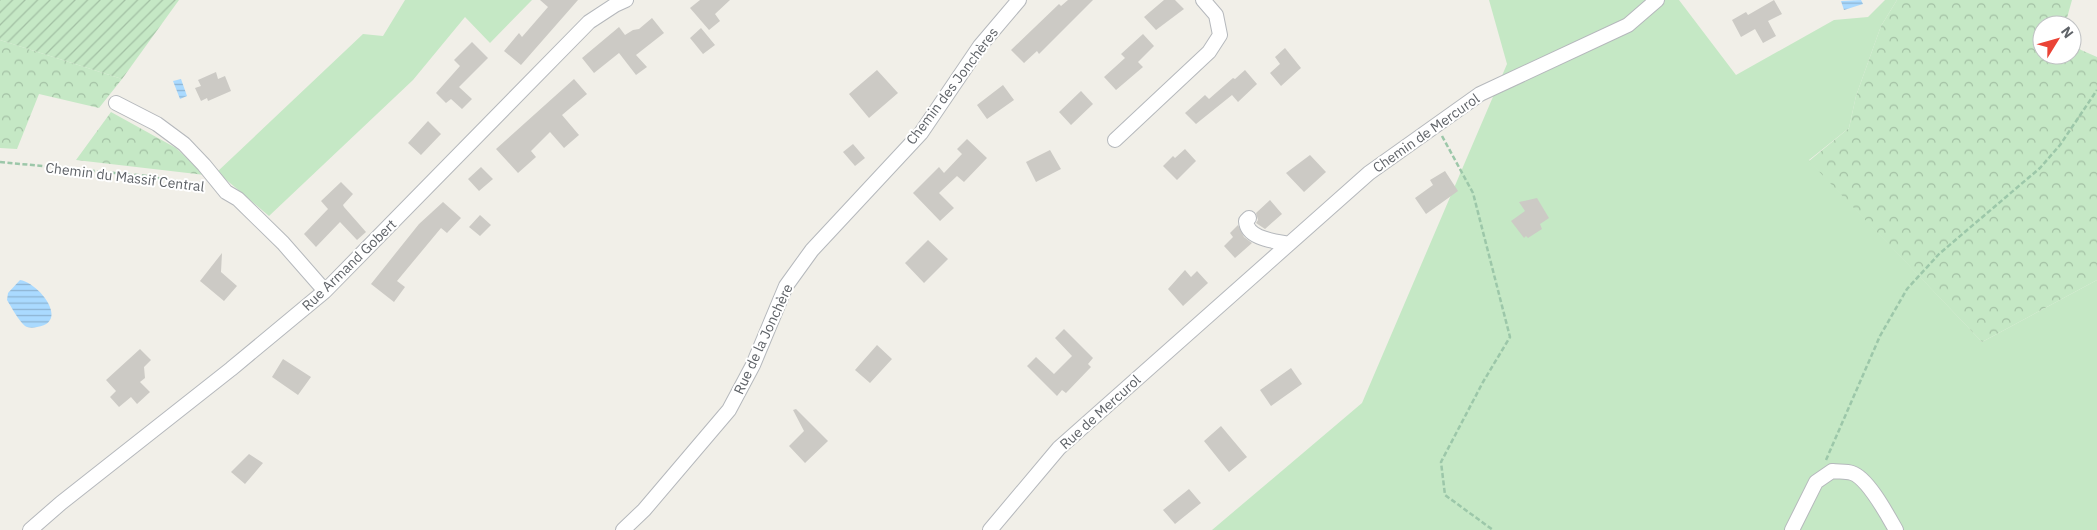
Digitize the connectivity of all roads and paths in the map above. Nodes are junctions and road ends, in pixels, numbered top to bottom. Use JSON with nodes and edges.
{"nodes":[{"id":1,"x":1019,"y":0,"type":"edge"},
{"id":2,"x":1203,"y":0,"type":"edge"},
{"id":3,"x":1657,"y":0,"type":"edge"},
{"id":4,"x":618,"y":2,"type":"edge"},
{"id":5,"x":2097,"y":90,"type":"edge"},
{"id":6,"x":116,"y":103,"type":"dead end"},
{"id":7,"x":1436,"y":126,"type":"junction"},
{"id":8,"x":1115,"y":140,"type":"dead end"},
{"id":9,"x":1,"y":162,"type":"edge"},
{"id":10,"x":226,"y":192,"type":"junction"},
{"id":11,"x":844,"y":215,"type":"joint"},
{"id":12,"x":1249,"y":218,"type":"dead end"},
{"id":13,"x":1289,"y":244,"type":"junction"},
{"id":14,"x":325,"y":291,"type":"junction"},
{"id":15,"x":1220,"y":305,"type":"joint"},
{"id":16,"x":1816,"y":482,"type":"junction"},
{"id":17,"x":30,"y":530,"type":"edge"},
{"id":18,"x":624,"y":530,"type":"edge"},
{"id":19,"x":990,"y":530,"type":"edge"},
{"id":20,"x":1493,"y":530,"type":"edge"},
{"id":21,"x":1792,"y":530,"type":"edge"},
{"id":22,"x":1896,"y":530,"type":"edge"}],
"edges":[{"from":1,"to":11,"type":"street","name":"Chemin des Jonchères"},
{"from":2,"to":8,"type":"street"},
{"from":3,"to":7,"type":"street","name":"Chemin de Mercurol"},
{"from":4,"to":14,"type":"street","name":"Rue Armand Gobert"},
{"from":5,"to":16,"type":"path"},
{"from":6,"to":10,"type":"street"},
{"from":7,"to":13,"type":"street","name":"Chemin de Mercurol"},
{"from":7,"to":20,"type":"path"},
{"from":9,"to":10,"type":"path","name":"Chemin du Massif Central"},
{"from":10,"to":14,"type":"street"},
{"from":11,"to":18,"type":"street","name":"Rue de la Jonchère"},
{"from":12,"to":13,"type":"street"},
{"from":13,"to":15,"type":"street","name":"Chemin de Mercurol"},
{"from":14,"to":17,"type":"street","name":"Rue Armand Gobert"},
{"from":15,"to":19,"type":"street","name":"Rue de Mercurol"},
{"from":16,"to":21,"type":"street"},
{"from":16,"to":22,"type":"street"}]}
